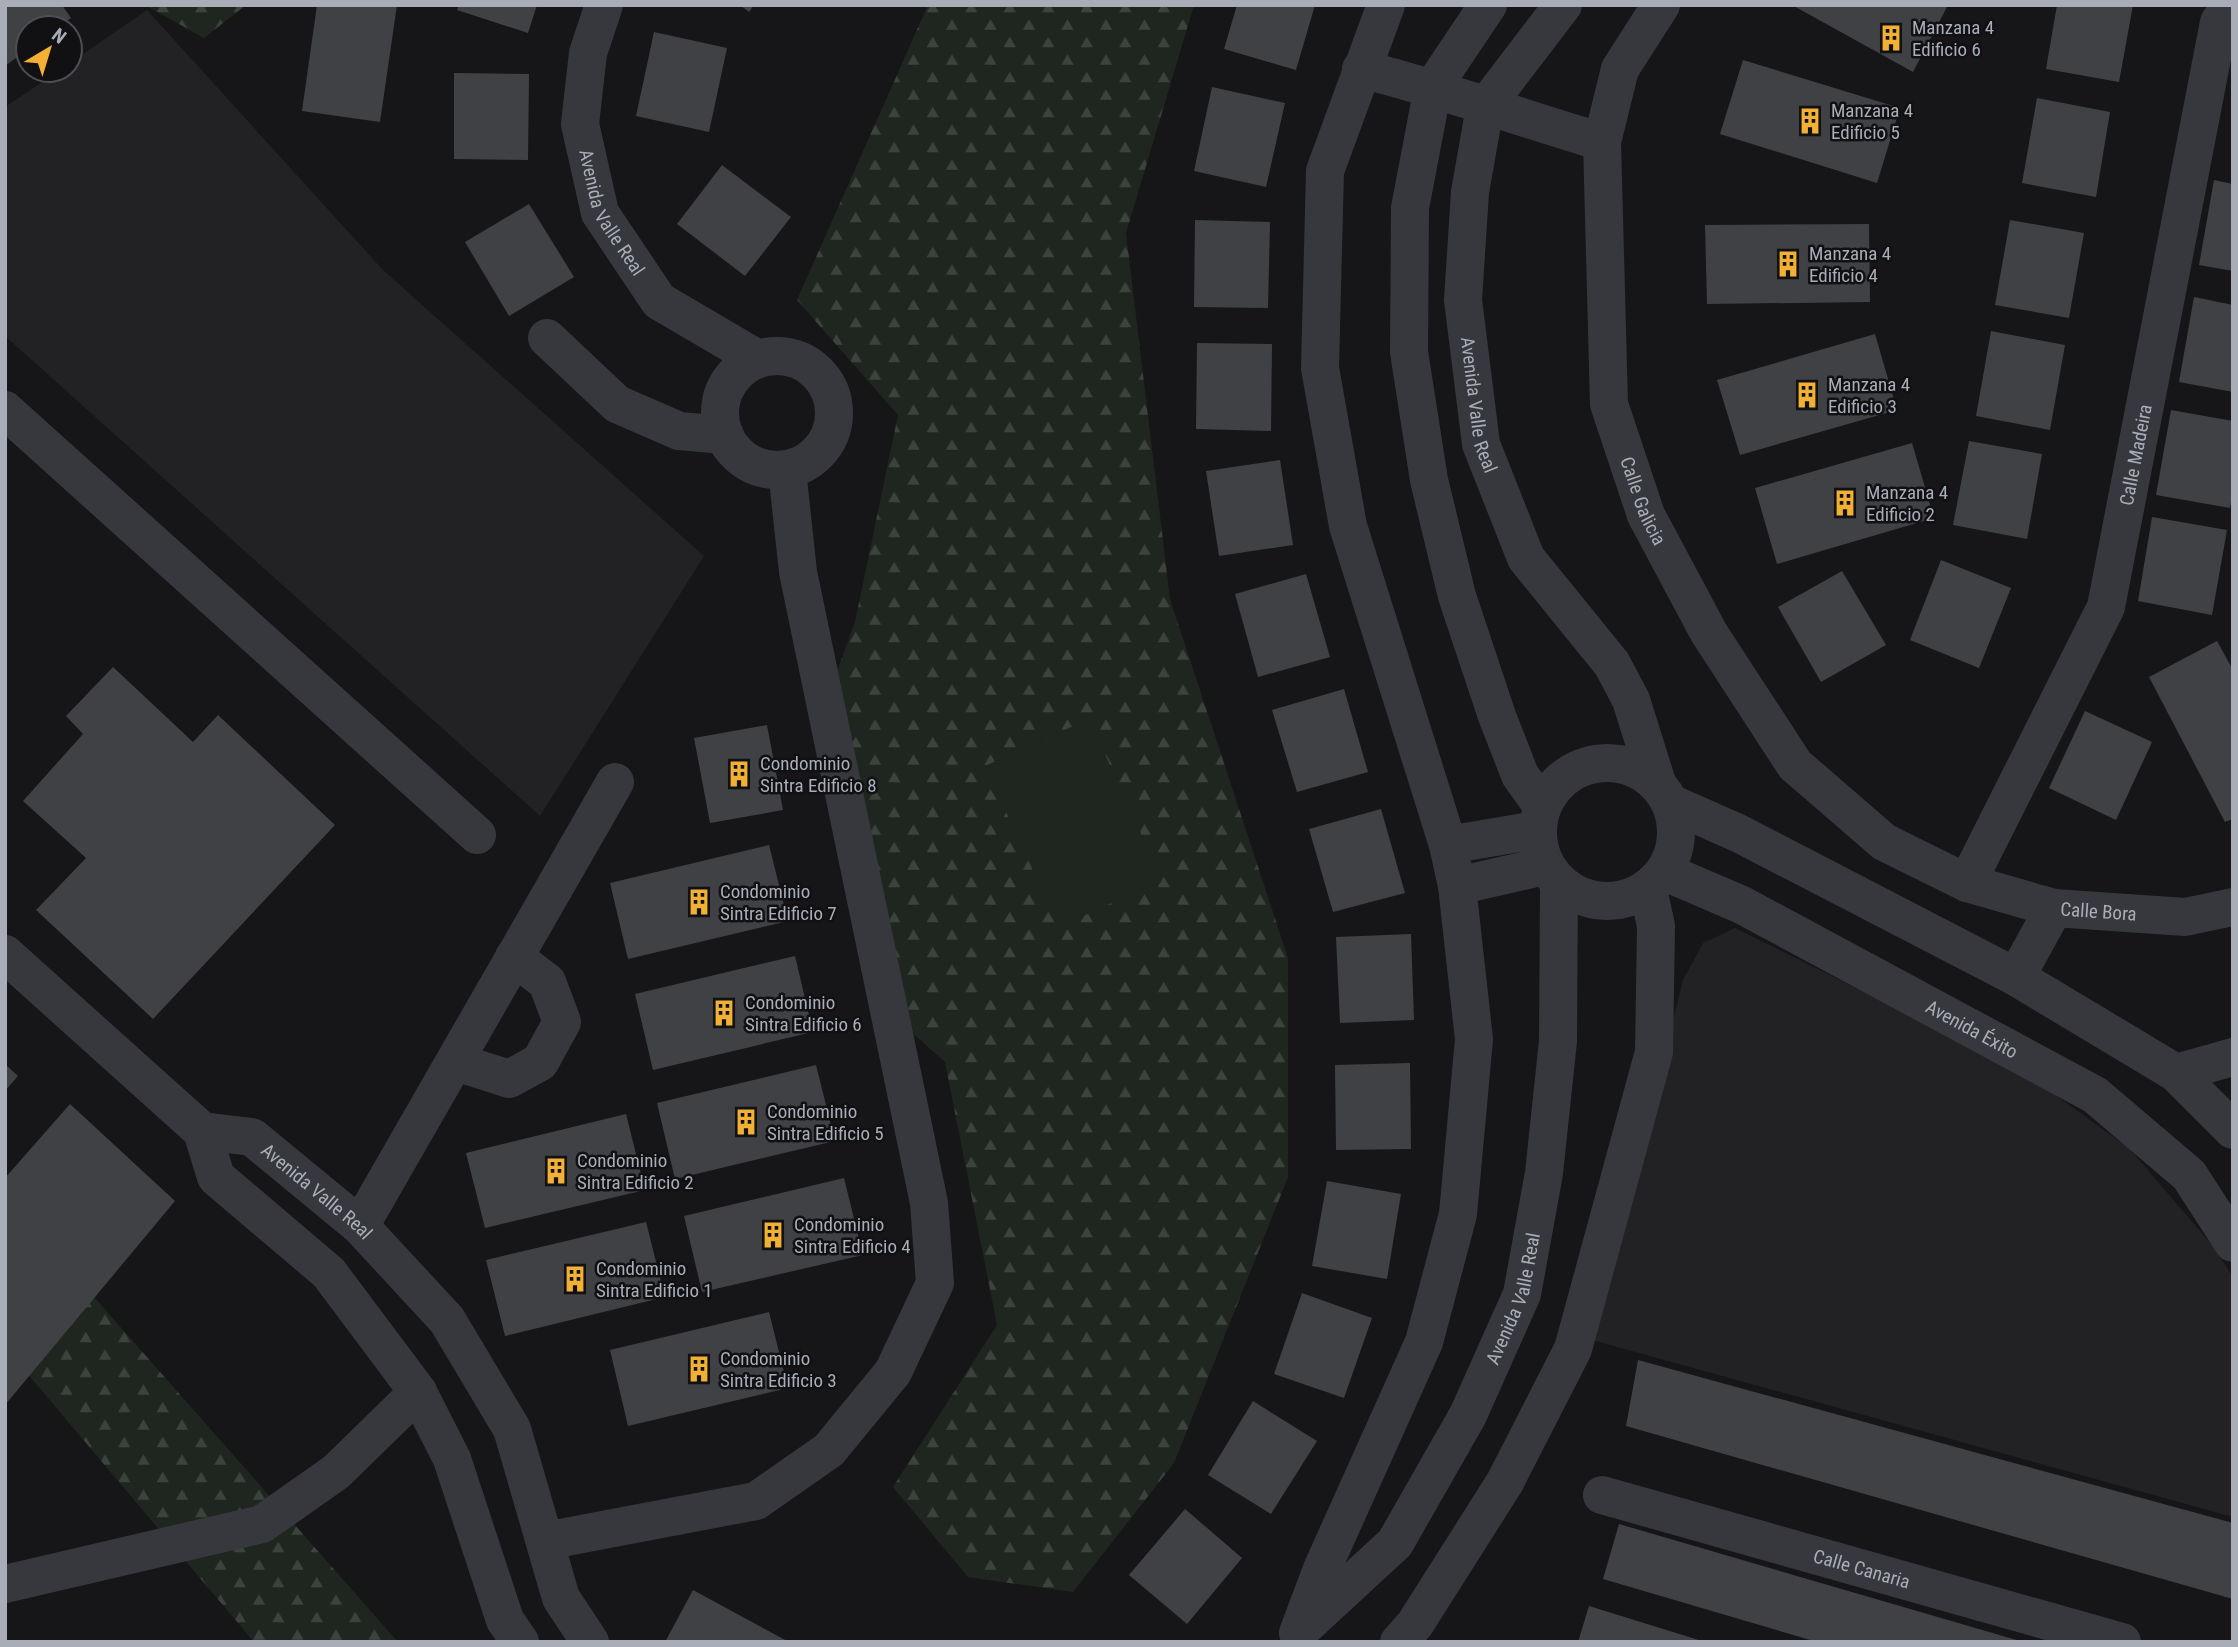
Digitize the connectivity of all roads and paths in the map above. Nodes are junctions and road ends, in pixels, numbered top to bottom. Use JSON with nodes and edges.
{"nodes":[{"id":1,"x":604,"y":5,"type":"edge"},
{"id":2,"x":1386,"y":5,"type":"edge"},
{"id":3,"x":1488,"y":5,"type":"edge"},
{"id":4,"x":1563,"y":5,"type":"edge"},
{"id":5,"x":1661,"y":5,"type":"edge"},
{"id":6,"x":2232,"y":5,"type":"edge"},
{"id":7,"x":1361,"y":69,"type":"junction"},
{"id":8,"x":1433,"y":87,"type":"junction"},
{"id":9,"x":1485,"y":107,"type":"junction"},
{"id":10,"x":1602,"y":142,"type":"junction"},
{"id":11,"x":547,"y":338,"type":"dead end"},
{"id":12,"x":758,"y":359,"type":"junction"},
{"id":13,"x":5,"y":410,"type":"edge"},
{"id":14,"x":725,"y":435,"type":"junction"},
{"id":15,"x":787,"y":470,"type":"junction"},
{"id":16,"x":615,"y":782,"type":"dead end"},
{"id":17,"x":1664,"y":793,"type":"junction"},
{"id":18,"x":477,"y":835,"type":"dead end"},
{"id":19,"x":1884,"y":842,"type":"junction"},
{"id":20,"x":1448,"y":845,"type":"junction"},
{"id":21,"x":1546,"y":846,"type":"junction"},
{"id":22,"x":1656,"y":881,"type":"junction"},
{"id":23,"x":1967,"y":883,"type":"junction"},
{"id":24,"x":1457,"y":886,"type":"junction"},
{"id":25,"x":1852,"y":893,"type":"junction"},
{"id":26,"x":2233,"y":907,"type":"edge"},
{"id":27,"x":2054,"y":908,"type":"junction"},
{"id":28,"x":5,"y":954,"type":"edge"},
{"id":29,"x":514,"y":957,"type":"junction"},
{"id":30,"x":2016,"y":977,"type":"junction"},
{"id":31,"x":2233,"y":1057,"type":"edge"},
{"id":32,"x":456,"y":1062,"type":"junction"},
{"id":33,"x":2176,"y":1073,"type":"junction"},
{"id":34,"x":2233,"y":1130,"type":"edge"},
{"id":35,"x":202,"y":1131,"type":"junction"},
{"id":36,"x":360,"y":1226,"type":"junction"},
{"id":37,"x":2233,"y":1242,"type":"edge"},
{"id":38,"x":418,"y":1392,"type":"junction"},
{"id":39,"x":1602,"y":1495,"type":"dead end"},
{"id":40,"x":545,"y":1541,"type":"junction"},
{"id":41,"x":5,"y":1584,"type":"edge"},
{"id":42,"x":1292,"y":1637,"type":"edge"},
{"id":43,"x":520,"y":1642,"type":"edge"},
{"id":44,"x":590,"y":1642,"type":"edge"},
{"id":45,"x":1399,"y":1642,"type":"edge"},
{"id":46,"x":2122,"y":1642,"type":"edge"}],
"edges":[{"from":1,"to":12,"type":"street","name":"Avenida Valle Real"},
{"from":2,"to":7,"type":"street"},
{"from":3,"to":8,"type":"street"},
{"from":4,"to":9,"type":"street","name":"Avenida Valle Real"},
{"from":5,"to":10,"type":"street","name":"Calle Galicia"},
{"from":6,"to":23,"type":"street","name":"Calle Madeira"},
{"from":7,"to":8,"type":"street"},
{"from":7,"to":20,"type":"street"},
{"from":8,"to":9,"type":"street"},
{"from":8,"to":21,"type":"street"},
{"from":9,"to":10,"type":"street"},
{"from":9,"to":17,"type":"street","name":"Avenida Valle Real"},
{"from":10,"to":19,"type":"street","name":"Calle Galicia"},
{"from":11,"to":14,"type":"street"},
{"from":12,"to":14,"type":"street"},
{"from":12,"to":15,"type":"street"},
{"from":13,"to":18,"type":"street"},
{"from":14,"to":15,"type":"street"},
{"from":15,"to":40,"type":"street"},
{"from":16,"to":29,"type":"street"},
{"from":17,"to":21,"type":"street"},
{"from":17,"to":22,"type":"street"},
{"from":17,"to":25,"type":"street"},
{"from":19,"to":23,"type":"street","name":"Calle Galicia"},
{"from":19,"to":25,"type":"street"},
{"from":20,"to":21,"type":"street"},
{"from":20,"to":24,"type":"street"},
{"from":21,"to":22,"type":"street"},
{"from":21,"to":24,"type":"street"},
{"from":21,"to":42,"type":"street","name":"Avenida Valle Real"},
{"from":22,"to":37,"type":"street","name":"Avenida Éxito"},
{"from":22,"to":45,"type":"street"},
{"from":23,"to":27,"type":"street","name":"Calle Bora"},
{"from":24,"to":42,"type":"street"},
{"from":25,"to":30,"type":"street"},
{"from":26,"to":27,"type":"street","name":"Calle Bora"},
{"from":27,"to":30,"type":"street"},
{"from":28,"to":35,"type":"street"},
{"from":29,"to":32,"type":"street"},
{"from":29,"to":32,"type":"street"},
{"from":30,"to":33,"type":"street"},
{"from":31,"to":33,"type":"street"},
{"from":32,"to":36,"type":"street"},
{"from":33,"to":34,"type":"street"},
{"from":35,"to":36,"type":"street","name":"Avenida Valle Real"},
{"from":35,"to":38,"type":"street"},
{"from":36,"to":40,"type":"street","name":"Avenida Valle Real"},
{"from":38,"to":41,"type":"street"},
{"from":38,"to":43,"type":"street"},
{"from":39,"to":46,"type":"street","name":"Calle Canaria"},
{"from":40,"to":44,"type":"street","name":"Avenida Valle Real"}]}
